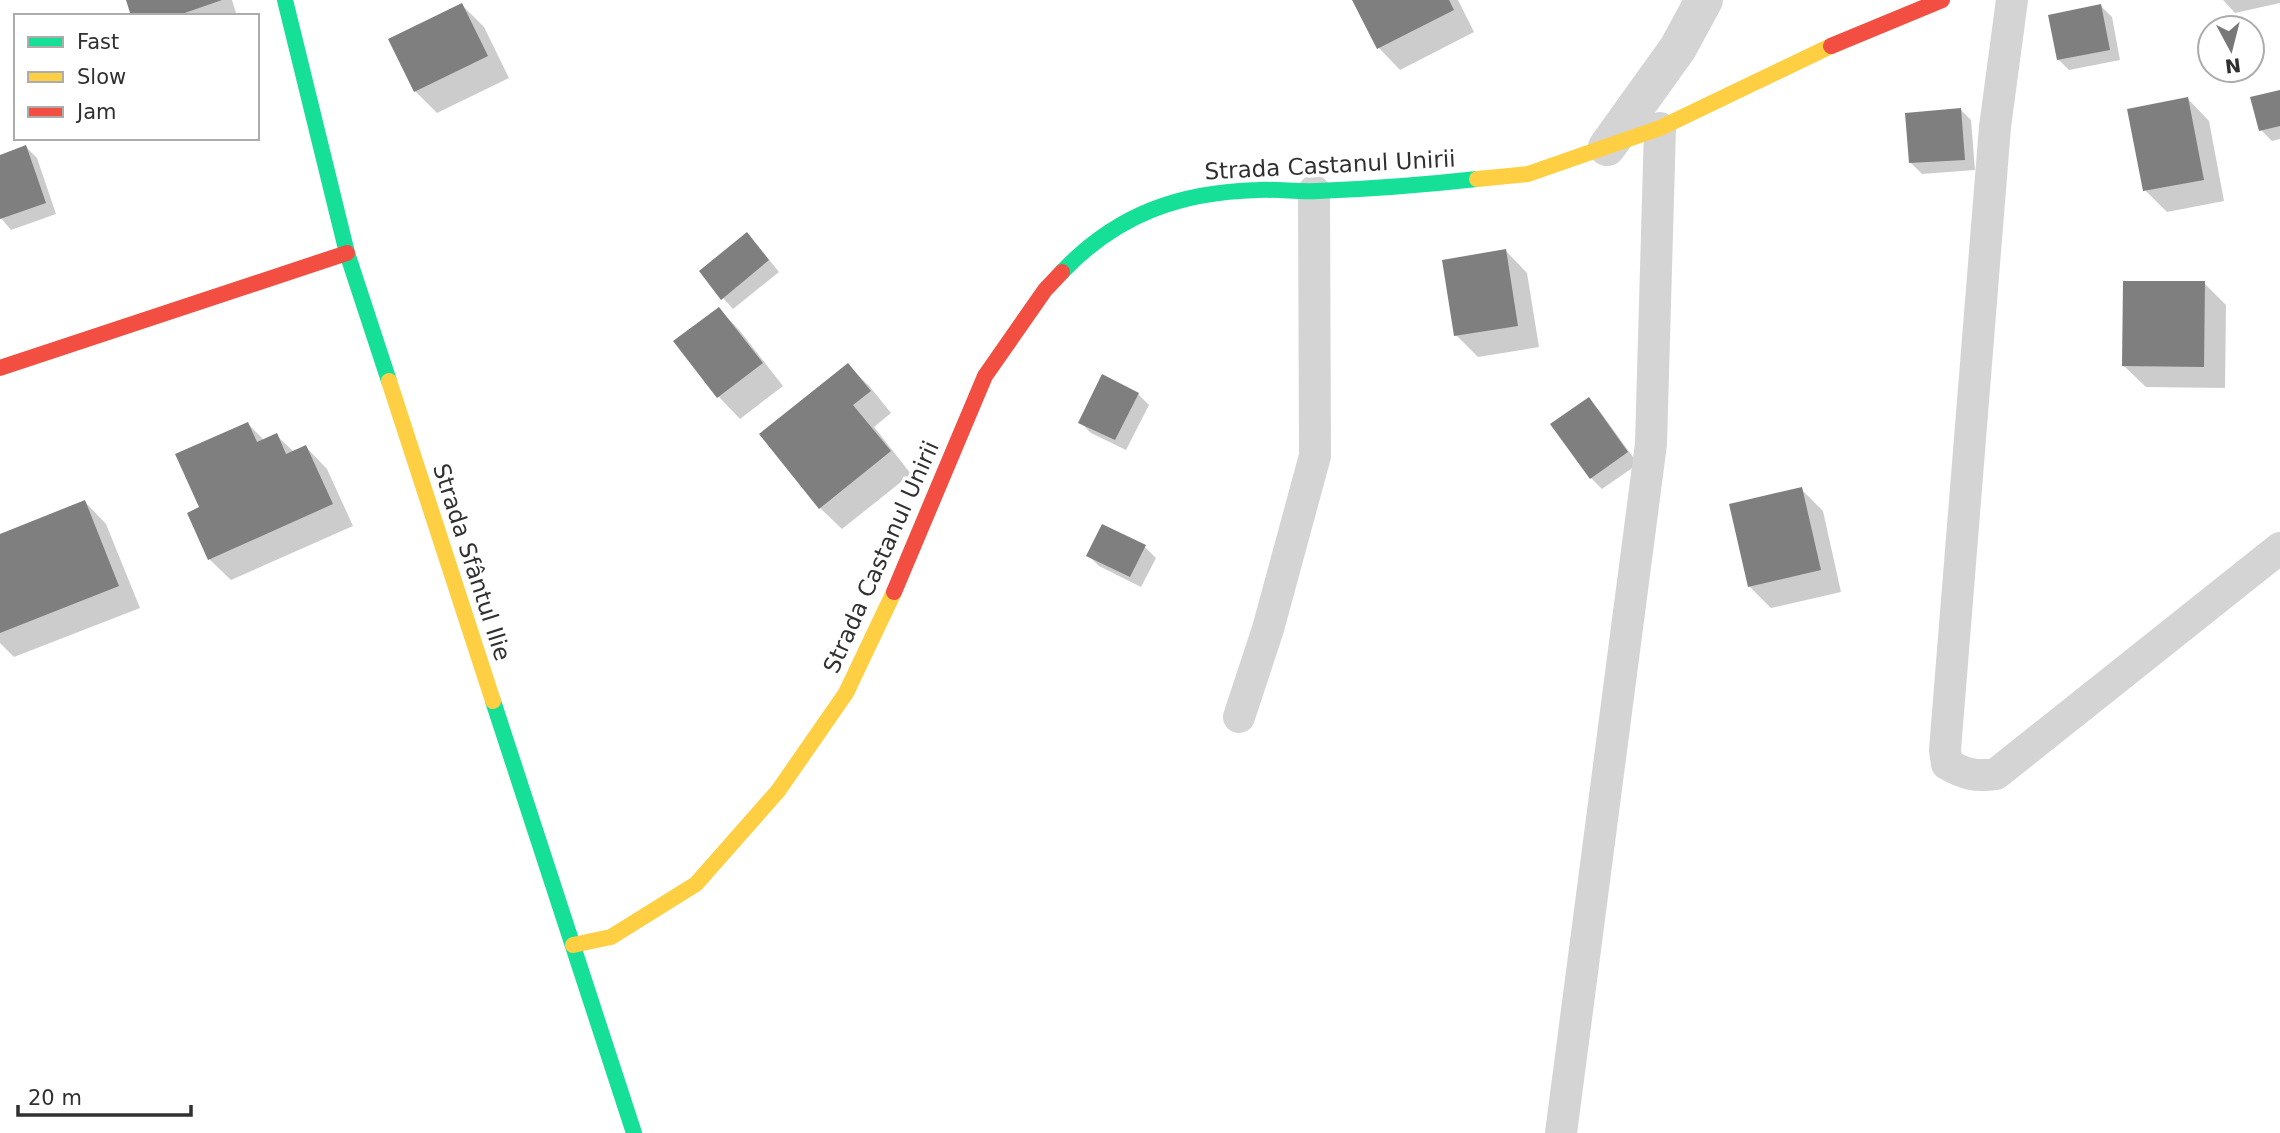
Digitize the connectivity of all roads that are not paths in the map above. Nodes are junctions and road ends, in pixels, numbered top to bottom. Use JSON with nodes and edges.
{"nodes":[{"id":1,"x":285,"y":0,"type":"edge"},
{"id":2,"x":1704,"y":0,"type":"edge"},
{"id":3,"x":1942,"y":0,"type":"edge"},
{"id":4,"x":2011,"y":0,"type":"edge"},
{"id":5,"x":1660,"y":128,"type":"junction"},
{"id":6,"x":1607,"y":147,"type":"junction"},
{"id":7,"x":1314,"y":191,"type":"junction"},
{"id":8,"x":347,"y":253,"type":"junction"},
{"id":9,"x":0,"y":368,"type":"edge"},
{"id":10,"x":2280,"y":548,"type":"edge"},
{"id":11,"x":1239,"y":717,"type":"dead end"},
{"id":12,"x":573,"y":945,"type":"junction"},
{"id":13,"x":634,"y":1133,"type":"edge"},
{"id":14,"x":1561,"y":1133,"type":"edge"}],
"edges":[{"from":1,"to":8,"type":"street","name":"Strada Sfântul Ilie"},
{"from":2,"to":6,"type":"street"},
{"from":3,"to":5,"type":"street","name":"Strada Castanul Unirii"},
{"from":4,"to":10,"type":"lane"},
{"from":5,"to":6,"type":"street","name":"Strada Castanul Unirii"},
{"from":5,"to":14,"type":"lane"},
{"from":6,"to":7,"type":"street","name":"Strada Castanul Unirii"},
{"from":7,"to":11,"type":"lane"},
{"from":7,"to":12,"type":"street","name":"Strada Castanul Unirii"},
{"from":8,"to":9,"type":"street"},
{"from":8,"to":12,"type":"street","name":"Strada Sfântul Ilie"},
{"from":12,"to":13,"type":"street","name":"Strada Sfântul Ilie"}]}
